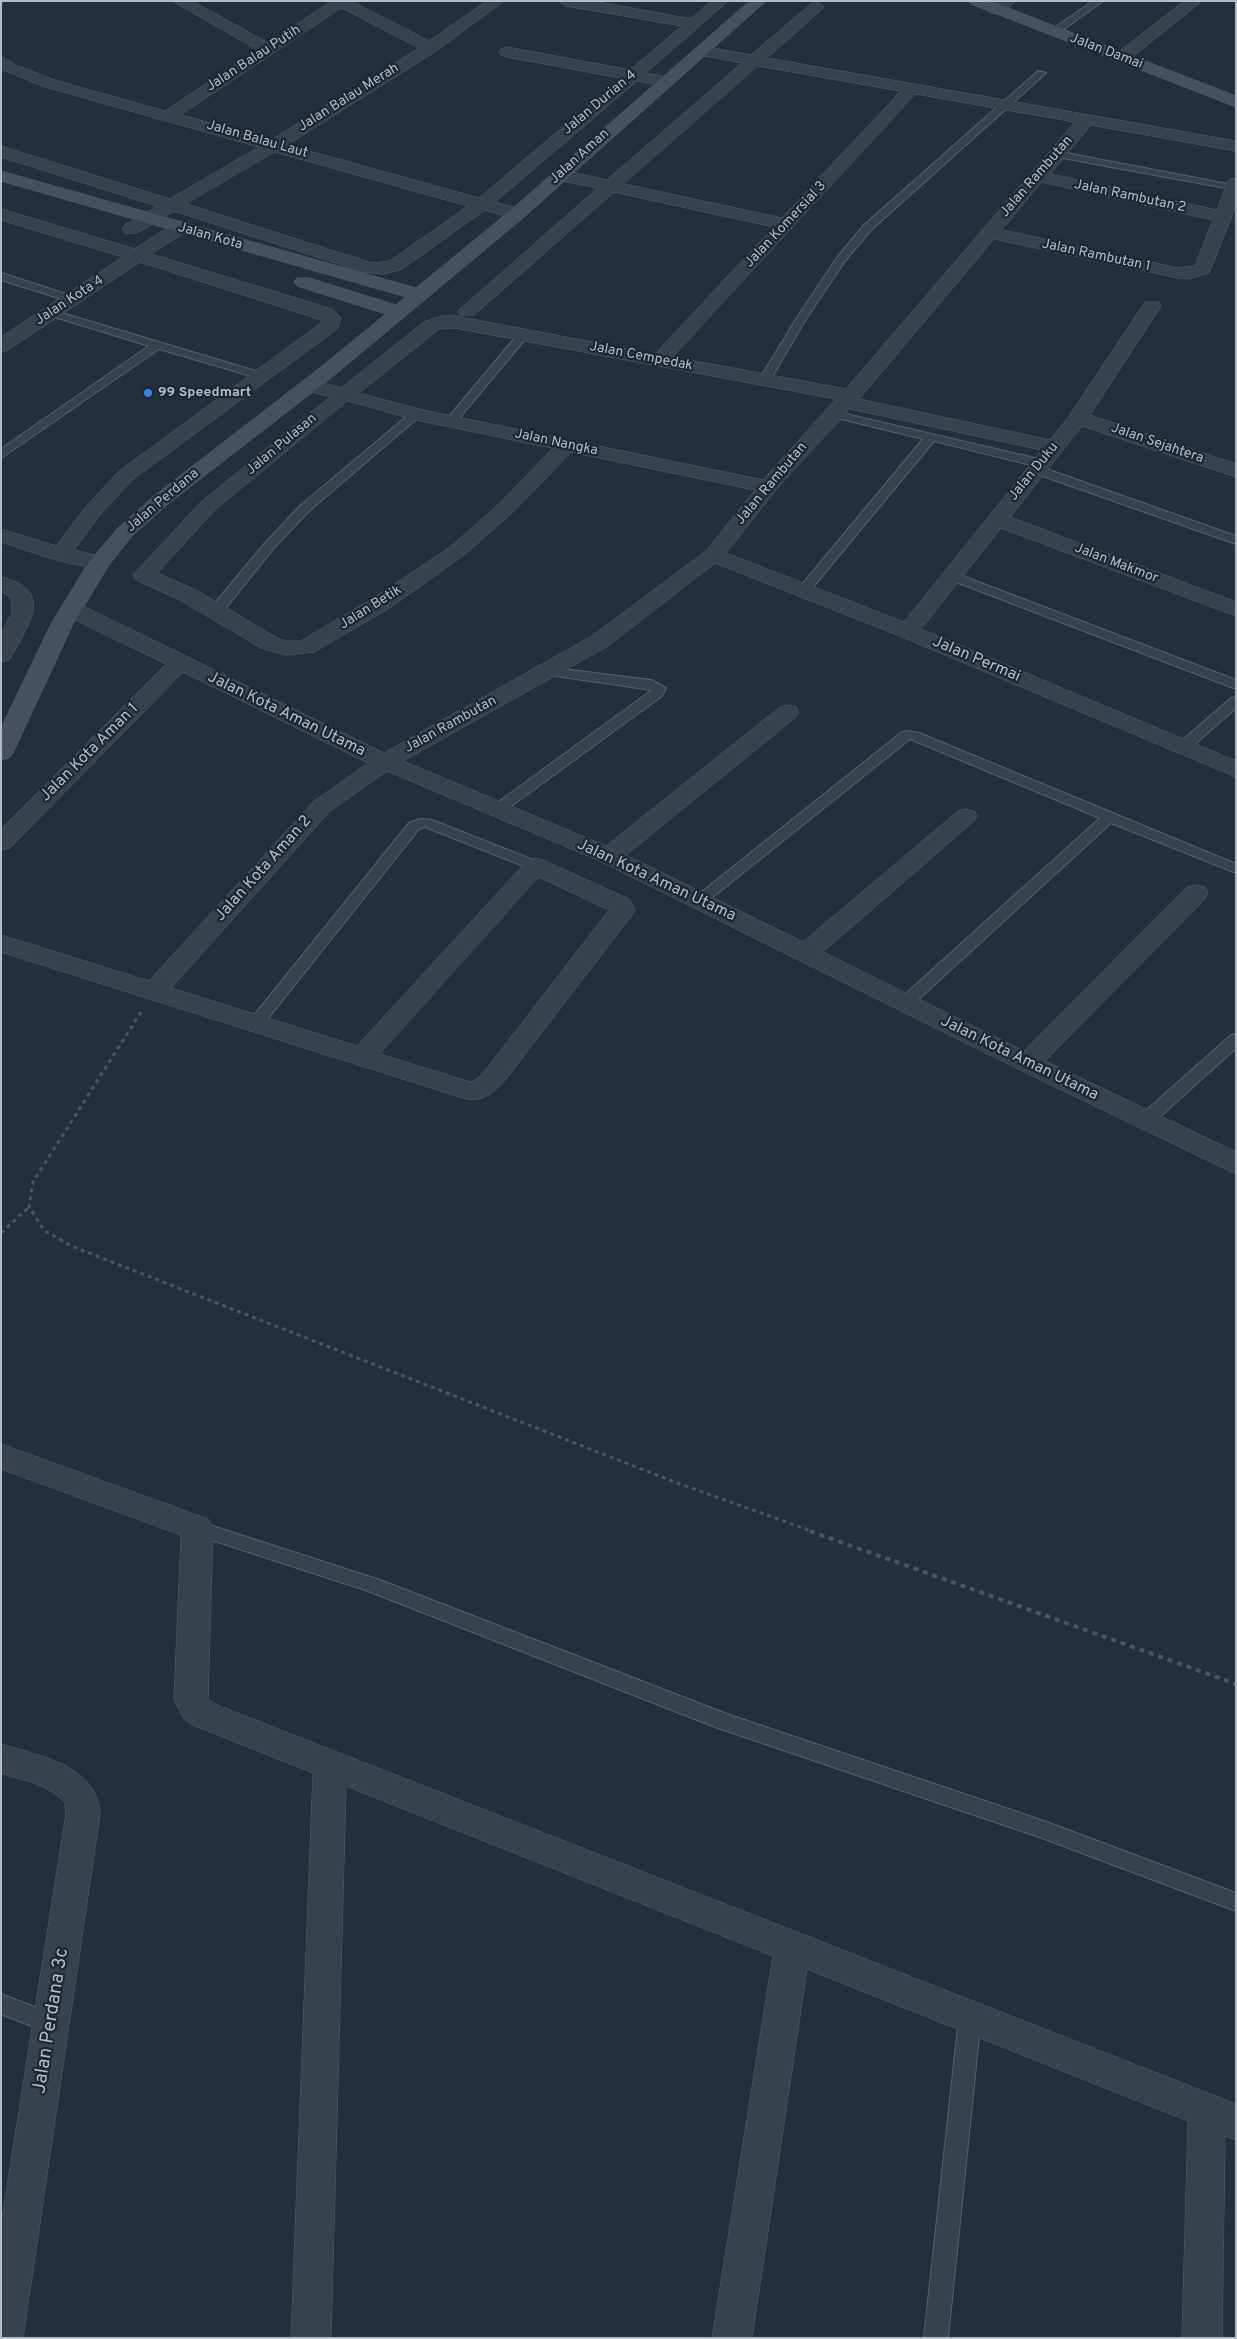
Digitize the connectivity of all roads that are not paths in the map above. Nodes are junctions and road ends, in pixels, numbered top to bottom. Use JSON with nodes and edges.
{"nodes":[{"id":1,"x":180,"y":1,"type":"edge"},
{"id":2,"x":497,"y":1,"type":"edge"},
{"id":3,"x":566,"y":1,"type":"edge"},
{"id":4,"x":721,"y":1,"type":"edge"},
{"id":5,"x":759,"y":1,"type":"edge"},
{"id":6,"x":976,"y":1,"type":"edge"},
{"id":7,"x":1099,"y":1,"type":"edge"},
{"id":8,"x":1195,"y":1,"type":"edge"},
{"id":9,"x":340,"y":2,"type":"edge"},
{"id":10,"x":1002,"y":5,"type":"edge"},
{"id":11,"x":816,"y":7,"type":"dead end"},
{"id":12,"x":694,"y":24,"type":"junction"},
{"id":13,"x":1054,"y":32,"type":"junction"},
{"id":14,"x":430,"y":48,"type":"junction"},
{"id":15,"x":268,"y":50,"type":"junction"},
{"id":16,"x":701,"y":51,"type":"junction"},
{"id":17,"x":507,"y":52,"type":"dead end"},
{"id":18,"x":1121,"y":58,"type":"junction"},
{"id":19,"x":755,"y":60,"type":"junction"},
{"id":20,"x":1,"y":61,"type":"edge"},
{"id":21,"x":1041,"y":73,"type":"dead end"},
{"id":22,"x":633,"y":75,"type":"junction"},
{"id":23,"x":666,"y":81,"type":"junction"},
{"id":24,"x":912,"y":88,"type":"junction"},
{"id":25,"x":1236,"y":102,"type":"edge"},
{"id":26,"x":1006,"y":105,"type":"junction"},
{"id":27,"x":168,"y":116,"type":"junction"},
{"id":28,"x":1087,"y":119,"type":"junction"},
{"id":29,"x":275,"y":145,"type":"junction"},
{"id":30,"x":1236,"y":146,"type":"edge"},
{"id":31,"x":1,"y":151,"type":"edge"},
{"id":32,"x":1056,"y":154,"type":"junction"},
{"id":33,"x":560,"y":175,"type":"junction"},
{"id":34,"x":1,"y":176,"type":"edge"},
{"id":35,"x":1037,"y":176,"type":"junction"},
{"id":36,"x":610,"y":186,"type":"junction"},
{"id":37,"x":1,"y":191,"type":"edge"},
{"id":38,"x":1234,"y":192,"type":"edge"},
{"id":39,"x":171,"y":204,"type":"junction"},
{"id":40,"x":481,"y":205,"type":"junction"},
{"id":41,"x":1,"y":214,"type":"edge"},
{"id":42,"x":517,"y":214,"type":"junction"},
{"id":43,"x":1224,"y":217,"type":"junction"},
{"id":44,"x":146,"y":219,"type":"junction"},
{"id":45,"x":786,"y":224,"type":"junction"},
{"id":46,"x":179,"y":228,"type":"junction"},
{"id":47,"x":131,"y":229,"type":"junction"},
{"id":48,"x":988,"y":233,"type":"junction"},
{"id":49,"x":163,"y":238,"type":"junction"},
{"id":50,"x":139,"y":255,"type":"junction"},
{"id":51,"x":247,"y":264,"type":"dead end"},
{"id":52,"x":1,"y":276,"type":"edge"},
{"id":53,"x":285,"y":276,"type":"dead end"},
{"id":54,"x":419,"y":295,"type":"junction"},
{"id":55,"x":72,"y":299,"type":"junction"},
{"id":56,"x":1152,"y":306,"type":"dead end"},
{"id":57,"x":467,"y":310,"type":"dead end"},
{"id":58,"x":52,"y":312,"type":"junction"},
{"id":59,"x":400,"y":312,"type":"junction"},
{"id":60,"x":431,"y":326,"type":"joint"},
{"id":61,"x":523,"y":335,"type":"junction"},
{"id":62,"x":158,"y":344,"type":"junction"},
{"id":63,"x":1,"y":346,"type":"edge"},
{"id":64,"x":659,"y":361,"type":"junction"},
{"id":65,"x":262,"y":376,"type":"junction"},
{"id":66,"x":765,"y":380,"type":"junction"},
{"id":67,"x":309,"y":385,"type":"junction"},
{"id":68,"x":344,"y":396,"type":"junction"},
{"id":69,"x":842,"y":404,"type":"junction"},
{"id":70,"x":416,"y":414,"type":"junction"},
{"id":71,"x":1078,"y":418,"type":"junction"},
{"id":72,"x":451,"y":421,"type":"junction"},
{"id":73,"x":931,"y":437,"type":"junction"},
{"id":74,"x":567,"y":445,"type":"junction"},
{"id":75,"x":1,"y":455,"type":"edge"},
{"id":76,"x":1045,"y":460,"type":"junction"},
{"id":77,"x":1236,"y":471,"type":"edge"},
{"id":78,"x":768,"y":487,"type":"junction"},
{"id":79,"x":997,"y":519,"type":"junction"},
{"id":80,"x":1,"y":535,"type":"edge"},
{"id":81,"x":1236,"y":540,"type":"edge"},
{"id":82,"x":61,"y":554,"type":"junction"},
{"id":83,"x":713,"y":555,"type":"junction"},
{"id":84,"x":100,"y":562,"type":"junction"},
{"id":85,"x":144,"y":575,"type":"joint"},
{"id":86,"x":952,"y":576,"type":"junction"},
{"id":87,"x":4,"y":588,"type":"edge"},
{"id":88,"x":804,"y":590,"type":"junction"},
{"id":89,"x":71,"y":609,"type":"junction"},
{"id":90,"x":1236,"y":610,"type":"edge"},
{"id":91,"x":215,"y":612,"type":"junction"},
{"id":92,"x":908,"y":631,"type":"junction"},
{"id":93,"x":1,"y":655,"type":"edge"},
{"id":94,"x":179,"y":663,"type":"junction"},
{"id":95,"x":547,"y":671,"type":"junction"},
{"id":96,"x":1236,"y":685,"type":"edge"},
{"id":97,"x":1236,"y":701,"type":"edge"},
{"id":98,"x":788,"y":712,"type":"dead end"},
{"id":99,"x":1182,"y":748,"type":"junction"},
{"id":100,"x":1,"y":753,"type":"edge"},
{"id":101,"x":385,"y":762,"type":"junction"},
{"id":102,"x":1236,"y":770,"type":"edge"},
{"id":103,"x":498,"y":809,"type":"junction"},
{"id":104,"x":966,"y":816,"type":"dead end"},
{"id":105,"x":1110,"y":816,"type":"junction"},
{"id":106,"x":1,"y":844,"type":"edge"},
{"id":107,"x":608,"y":856,"type":"junction"},
{"id":108,"x":536,"y":866,"type":"junction"},
{"id":109,"x":1236,"y":869,"type":"edge"},
{"id":110,"x":1196,"y":893,"type":"dead end"},
{"id":111,"x":699,"y":901,"type":"junction"},
{"id":112,"x":1,"y":943,"type":"edge"},
{"id":113,"x":805,"y":954,"type":"junction"},
{"id":114,"x":155,"y":990,"type":"junction"},
{"id":115,"x":905,"y":1003,"type":"junction"},
{"id":116,"x":257,"y":1022,"type":"junction"},
{"id":117,"x":1236,"y":1039,"type":"edge"},
{"id":118,"x":363,"y":1056,"type":"junction"},
{"id":119,"x":1027,"y":1064,"type":"junction"},
{"id":120,"x":1146,"y":1120,"type":"junction"},
{"id":121,"x":1236,"y":1164,"type":"edge"},
{"id":122,"x":1,"y":1456,"type":"edge"},
{"id":123,"x":197,"y":1528,"type":"junction"},
{"id":124,"x":1,"y":1758,"type":"edge"},
{"id":125,"x":330,"y":1765,"type":"junction"},
{"id":126,"x":1236,"y":1902,"type":"edge"},
{"id":127,"x":792,"y":1947,"type":"junction"},
{"id":128,"x":1,"y":2004,"type":"edge"},
{"id":129,"x":970,"y":2017,"type":"junction"},
{"id":130,"x":52,"y":2024,"type":"junction"},
{"id":131,"x":1221,"y":2116,"type":"edge"},
{"id":132,"x":3,"y":2332,"type":"edge"},
{"id":133,"x":311,"y":2338,"type":"edge"},
{"id":134,"x":732,"y":2338,"type":"edge"},
{"id":135,"x":936,"y":2338,"type":"edge"},
{"id":136,"x":1202,"y":2338,"type":"edge"}],
"edges":[{"from":1,"to":15,"type":"street"},
{"from":2,"to":14,"type":"street","name":"Jalan Balau Merah"},
{"from":3,"to":12,"type":"street"},
{"from":4,"to":12,"type":"street","name":"Jalan Durian 4"},
{"from":5,"to":16,"type":"street","name":"Jalan Aman"},
{"from":6,"to":10,"type":"street","name":"Jalan Damai"},
{"from":7,"to":13,"type":"lane"},
{"from":8,"to":18,"type":"street"},
{"from":9,"to":14,"type":"street"},
{"from":9,"to":15,"type":"street","name":"Jalan Balau Putih"},
{"from":10,"to":13,"type":"street","name":"Jalan Damai"},
{"from":11,"to":19,"type":"street"},
{"from":12,"to":22,"type":"street","name":"Jalan Durian 4"},
{"from":13,"to":18,"type":"street","name":"Jalan Damai"},
{"from":14,"to":29,"type":"street","name":"Jalan Balau Merah"},
{"from":15,"to":27,"type":"street","name":"Jalan Balau Putih"},
{"from":16,"to":19,"type":"street"},
{"from":16,"to":23,"type":"street","name":"Jalan Aman"},
{"from":17,"to":22,"type":"street"},
{"from":18,"to":25,"type":"street","name":"Jalan Damai"},
{"from":19,"to":24,"type":"street"},
{"from":19,"to":36,"type":"street"},
{"from":20,"to":27,"type":"street","name":"Jalan Balau Laut"},
{"from":21,"to":26,"type":"lane"},
{"from":22,"to":23,"type":"street"},
{"from":22,"to":40,"type":"street","name":"Jalan Durian 4"},
{"from":23,"to":33,"type":"street","name":"Jalan Aman"},
{"from":24,"to":26,"type":"street"},
{"from":24,"to":45,"type":"street","name":"Jalan Komersial 3"},
{"from":26,"to":28,"type":"street"},
{"from":26,"to":66,"type":"lane"},
{"from":27,"to":29,"type":"street","name":"Jalan Balau Laut"},
{"from":28,"to":30,"type":"street"},
{"from":28,"to":32,"type":"street","name":"Jalan Rambutan"},
{"from":29,"to":39,"type":"street","name":"Jalan Balau Merah"},
{"from":29,"to":40,"type":"street","name":"Jalan Balau Laut"},
{"from":31,"to":39,"type":"street","name":"Jalan Durian 4"},
{"from":32,"to":35,"type":"street","name":"Jalan Rambutan"},
{"from":32,"to":38,"type":"lane"},
{"from":33,"to":36,"type":"street"},
{"from":33,"to":42,"type":"street","name":"Jalan Aman"},
{"from":34,"to":44,"type":"street","name":"Jalan Kota"},
{"from":35,"to":43,"type":"street","name":"Jalan Rambutan 2"},
{"from":35,"to":48,"type":"street","name":"Jalan Rambutan"},
{"from":36,"to":45,"type":"street"},
{"from":36,"to":57,"type":"street"},
{"from":37,"to":47,"type":"street","name":"Jalan Kota"},
{"from":38,"to":43,"type":"street"},
{"from":39,"to":40,"type":"street","name":"Jalan Durian 4"},
{"from":39,"to":44,"type":"street","name":"Jalan Balau Merah"},
{"from":40,"to":42,"type":"street","name":"Jalan Balau Laut"},
{"from":41,"to":50,"type":"street"},
{"from":42,"to":54,"type":"street","name":"Jalan Aman"},
{"from":43,"to":48,"type":"street","name":"Jalan Rambutan 1"},
{"from":44,"to":46,"type":"street","name":"Jalan Kota"},
{"from":44,"to":47,"type":"street","name":"Jalan Balau Merah"},
{"from":45,"to":64,"type":"street","name":"Jalan Komersial 3"},
{"from":46,"to":49,"type":"street","name":"Jalan Kota 4"},
{"from":46,"to":54,"type":"street","name":"Jalan Kota"},
{"from":47,"to":49,"type":"street","name":"Jalan Kota"},
{"from":48,"to":69,"type":"street","name":"Jalan Rambutan"},
{"from":49,"to":50,"type":"street","name":"Jalan Kota 4"},
{"from":49,"to":51,"type":"street","name":"Jalan Kota"},
{"from":50,"to":55,"type":"street","name":"Jalan Kota 4"},
{"from":50,"to":65,"type":"street"},
{"from":52,"to":55,"type":"lane"},
{"from":53,"to":59,"type":"street"},
{"from":54,"to":59,"type":"street","name":"Jalan Aman"},
{"from":55,"to":58,"type":"street","name":"Jalan Kota 4"},
{"from":56,"to":71,"type":"street","name":"Jalan Duku"},
{"from":58,"to":62,"type":"lane"},
{"from":58,"to":63,"type":"street","name":"Jalan Kota 4"},
{"from":59,"to":67,"type":"street","name":"Jalan Perdana"},
{"from":60,"to":61,"type":"street","name":"Jalan Cempedak"},
{"from":60,"to":68,"type":"street","name":"Jalan Pulasan"},
{"from":61,"to":64,"type":"street","name":"Jalan Cempedak"},
{"from":61,"to":72,"type":"lane"},
{"from":62,"to":65,"type":"lane"},
{"from":62,"to":75,"type":"lane"},
{"from":64,"to":66,"type":"street","name":"Jalan Cempedak"},
{"from":65,"to":82,"type":"street"},
{"from":66,"to":69,"type":"street","name":"Jalan Cempedak"},
{"from":67,"to":68,"type":"street","name":"Jalan Nangka"},
{"from":67,"to":84,"type":"street","name":"Jalan Perdana"},
{"from":68,"to":70,"type":"street","name":"Jalan Nangka"},
{"from":68,"to":85,"type":"street","name":"Jalan Pulasan"},
{"from":69,"to":73,"type":"lane"},
{"from":69,"to":76,"type":"street","name":"Jalan Cempedak"},
{"from":69,"to":78,"type":"street","name":"Jalan Rambutan"},
{"from":70,"to":72,"type":"street","name":"Jalan Nangka"},
{"from":70,"to":91,"type":"lane"},
{"from":71,"to":76,"type":"street","name":"Jalan Duku"},
{"from":71,"to":77,"type":"street","name":"Jalan Sejahtera"},
{"from":72,"to":74,"type":"street","name":"Jalan Nangka"},
{"from":73,"to":76,"type":"lane"},
{"from":73,"to":88,"type":"lane"},
{"from":74,"to":78,"type":"street","name":"Jalan Nangka"},
{"from":74,"to":91,"type":"street","name":"Jalan Betik"},
{"from":76,"to":79,"type":"street","name":"Jalan Duku"},
{"from":76,"to":81,"type":"lane"},
{"from":78,"to":83,"type":"street","name":"Jalan Rambutan"},
{"from":79,"to":86,"type":"street","name":"Jalan Duku"},
{"from":79,"to":90,"type":"street","name":"Jalan Makmor"},
{"from":80,"to":82,"type":"street"},
{"from":82,"to":84,"type":"street"},
{"from":83,"to":88,"type":"street","name":"Jalan Permai"},
{"from":83,"to":95,"type":"street","name":"Jalan Rambutan"},
{"from":84,"to":89,"type":"street","name":"Jalan Perdana"},
{"from":85,"to":91,"type":"street","name":"Jalan Betik"},
{"from":86,"to":92,"type":"street","name":"Jalan Duku"},
{"from":86,"to":96,"type":"lane"},
{"from":87,"to":93,"type":"street"},
{"from":88,"to":92,"type":"street","name":"Jalan Permai"},
{"from":89,"to":94,"type":"street","name":"Jalan Kota Aman Utama"},
{"from":89,"to":100,"type":"street","name":"Jalan Perdana"},
{"from":92,"to":99,"type":"street","name":"Jalan Permai"},
{"from":94,"to":101,"type":"street","name":"Jalan Kota Aman Utama"},
{"from":94,"to":106,"type":"street","name":"Jalan Kota Aman 1"},
{"from":95,"to":101,"type":"street","name":"Jalan Rambutan"},
{"from":95,"to":103,"type":"lane"},
{"from":97,"to":99,"type":"lane"},
{"from":98,"to":107,"type":"street"},
{"from":99,"to":102,"type":"street","name":"Jalan Permai"},
{"from":101,"to":103,"type":"street","name":"Jalan Kota Aman Utama"},
{"from":101,"to":114,"type":"street","name":"Jalan Kota Aman 2"},
{"from":103,"to":107,"type":"street","name":"Jalan Kota Aman Utama"},
{"from":104,"to":113,"type":"street"},
{"from":105,"to":109,"type":"lane"},
{"from":105,"to":111,"type":"lane"},
{"from":105,"to":115,"type":"lane"},
{"from":107,"to":111,"type":"street","name":"Jalan Kota Aman Utama"},
{"from":108,"to":116,"type":"lane"},
{"from":108,"to":118,"type":"street"},
{"from":108,"to":118,"type":"street"},
{"from":110,"to":119,"type":"street"},
{"from":111,"to":113,"type":"street","name":"Jalan Kota Aman Utama"},
{"from":112,"to":114,"type":"street"},
{"from":113,"to":115,"type":"street","name":"Jalan Kota Aman Utama"},
{"from":114,"to":116,"type":"street"},
{"from":115,"to":119,"type":"street","name":"Jalan Kota Aman Utama"},
{"from":116,"to":118,"type":"street"},
{"from":117,"to":120,"type":"lane"},
{"from":119,"to":120,"type":"street","name":"Jalan Kota Aman Utama"},
{"from":120,"to":121,"type":"street","name":"Jalan Kota Aman Utama"},
{"from":122,"to":123,"type":"street"},
{"from":123,"to":125,"type":"street"},
{"from":123,"to":126,"type":"lane"},
{"from":124,"to":130,"type":"street","name":"Jalan Perdana 3c"},
{"from":125,"to":127,"type":"street"},
{"from":125,"to":133,"type":"street"},
{"from":127,"to":129,"type":"street"},
{"from":127,"to":134,"type":"street"},
{"from":128,"to":130,"type":"lane"},
{"from":129,"to":131,"type":"street"},
{"from":129,"to":135,"type":"lane"},
{"from":130,"to":132,"type":"street","name":"Jalan Perdana 3c"},
{"from":131,"to":136,"type":"street"}]}
